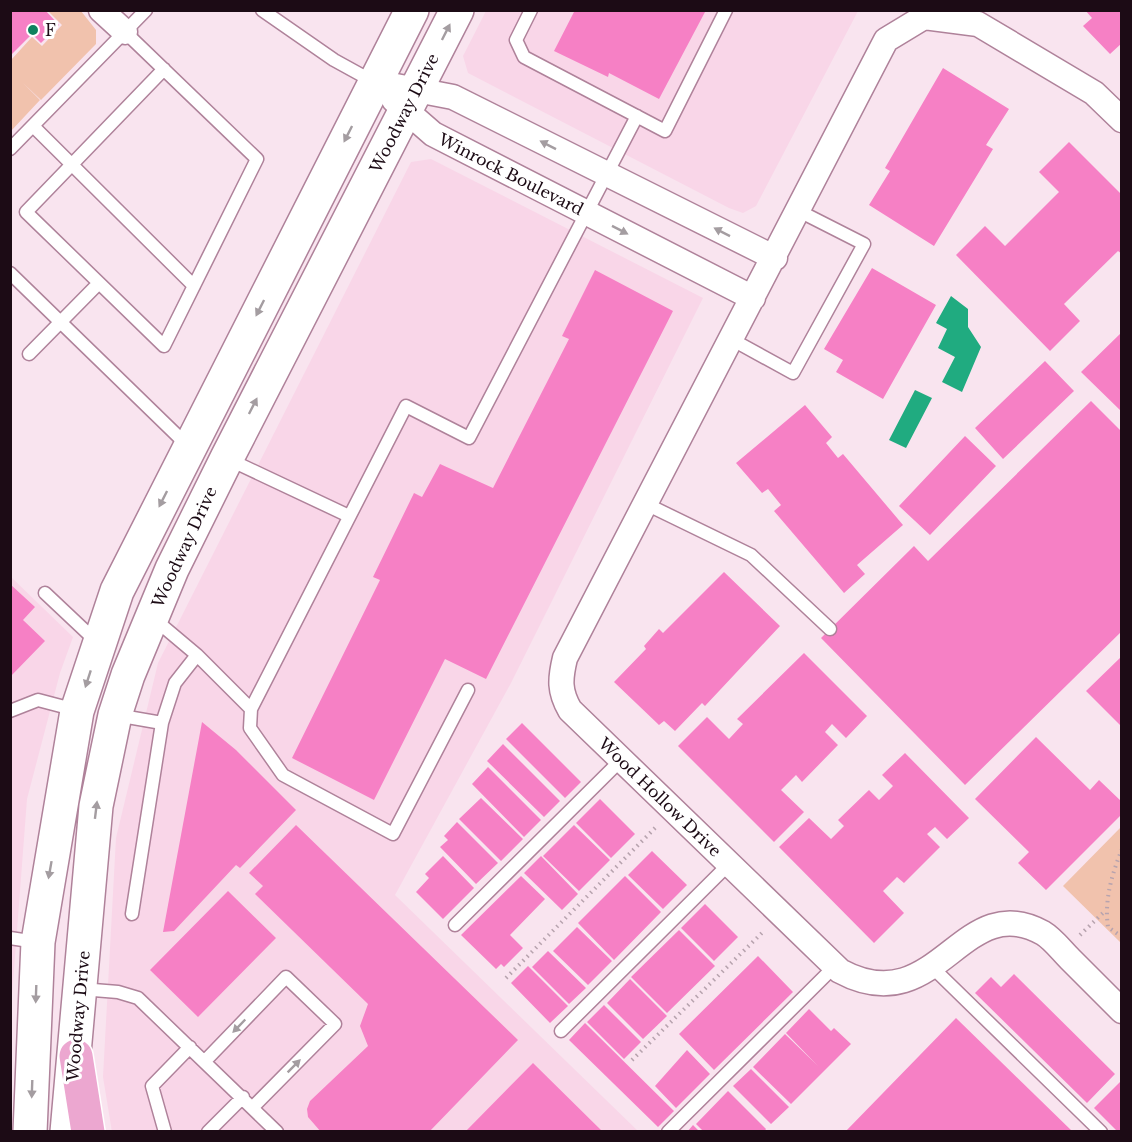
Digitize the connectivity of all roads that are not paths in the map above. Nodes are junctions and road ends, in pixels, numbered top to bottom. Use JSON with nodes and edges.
{"nodes":[{"id":1,"x":101,"y":10,"type":"edge"},
{"id":2,"x":146,"y":10,"type":"edge"},
{"id":3,"x":262,"y":10,"type":"edge"},
{"id":4,"x":411,"y":10,"type":"edge"},
{"id":5,"x":430,"y":10,"type":"edge"},
{"id":6,"x":457,"y":10,"type":"edge"},
{"id":7,"x":531,"y":10,"type":"edge"},
{"id":8,"x":726,"y":10,"type":"edge"},
{"id":9,"x":125,"y":32,"type":"junction"},
{"id":10,"x":164,"y":69,"type":"junction"},
{"id":11,"x":399,"y":92,"type":"junction"},
{"id":12,"x":636,"y":116,"type":"junction"},
{"id":13,"x":1122,"y":120,"type":"edge"},
{"id":14,"x":33,"y":126,"type":"junction"},
{"id":15,"x":10,"y":148,"type":"edge"},
{"id":16,"x":72,"y":165,"type":"junction"},
{"id":17,"x":607,"y":174,"type":"junction"},
{"id":18,"x":799,"y":211,"type":"junction"},
{"id":19,"x":587,"y":213,"type":"junction"},
{"id":20,"x":775,"y":258,"type":"junction"},
{"id":21,"x":10,"y":273,"type":"edge"},
{"id":22,"x":99,"y":283,"type":"junction"},
{"id":23,"x":194,"y":286,"type":"junction"},
{"id":24,"x":753,"y":298,"type":"junction"},
{"id":25,"x":60,"y":321,"type":"junction"},
{"id":26,"x":731,"y":339,"type":"junction"},
{"id":27,"x":29,"y":354,"type":"dead end"},
{"id":28,"x":189,"y":447,"type":"junction"},
{"id":29,"x":226,"y":458,"type":"junction"},
{"id":30,"x":644,"y":503,"type":"junction"},
{"id":31,"x":349,"y":516,"type":"junction"},
{"id":32,"x":45,"y":593,"type":"dead end"},
{"id":33,"x":151,"y":616,"type":"junction"},
{"id":34,"x":830,"y":629,"type":"dead end"},
{"id":35,"x":99,"y":644,"type":"junction"},
{"id":36,"x":197,"y":655,"type":"junction"},
{"id":37,"x":468,"y":690,"type":"dead end"},
{"id":38,"x":251,"y":709,"type":"junction"},
{"id":39,"x":10,"y":711,"type":"edge"},
{"id":40,"x":78,"y":711,"type":"junction"},
{"id":41,"x":115,"y":715,"type":"junction"},
{"id":42,"x":162,"y":723,"type":"junction"},
{"id":43,"x":621,"y":760,"type":"junction"},
{"id":44,"x":729,"y":864,"type":"junction"},
{"id":45,"x":132,"y":914,"type":"dead end"},
{"id":46,"x":455,"y":925,"type":"dead end"},
{"id":47,"x":24,"y":940,"type":"edge"},
{"id":48,"x":835,"y":966,"type":"junction"},
{"id":49,"x":931,"y":966,"type":"junction"},
{"id":50,"x":80,"y":989,"type":"junction"},
{"id":51,"x":1122,"y":1011,"type":"edge"},
{"id":52,"x":561,"y":1031,"type":"dead end"},
{"id":53,"x":190,"y":1047,"type":"junction"},
{"id":54,"x":76,"y":1056,"type":"junction"},
{"id":55,"x":206,"y":1061,"type":"junction"},
{"id":56,"x":243,"y":1097,"type":"junction"},
{"id":57,"x":253,"y":1107,"type":"junction"},
{"id":58,"x":30,"y":1131,"type":"edge"},
{"id":59,"x":67,"y":1131,"type":"edge"},
{"id":60,"x":88,"y":1131,"type":"edge"},
{"id":61,"x":165,"y":1131,"type":"edge"},
{"id":62,"x":208,"y":1131,"type":"edge"},
{"id":63,"x":277,"y":1131,"type":"edge"},
{"id":64,"x":668,"y":1131,"type":"edge"},
{"id":65,"x":1101,"y":1131,"type":"edge"}],
"edges":[{"from":1,"to":9,"type":"street"},
{"from":2,"to":9,"type":"lane"},
{"from":3,"to":11,"type":"lane"},
{"from":4,"to":11,"type":"main road","name":"Woodway Drive"},
{"from":5,"to":11,"type":"main road"},
{"from":11,"to":6,"type":"main road","name":"Woodway Drive","one_way":true},
{"from":7,"to":12,"type":"lane"},
{"from":8,"to":12,"type":"lane"},
{"from":9,"to":10,"type":"lane"},
{"from":9,"to":14,"type":"lane"},
{"from":10,"to":16,"type":"lane"},
{"from":10,"to":23,"type":"lane"},
{"from":17,"to":11,"type":"street","one_way":true},
{"from":11,"to":19,"type":"street","name":"Winrock Boulevard"},
{"from":11,"to":28,"type":"main road","name":"Woodway Drive","one_way":true},
{"from":29,"to":11,"type":"main road","name":"Woodway Drive","one_way":true},
{"from":12,"to":17,"type":"lane"},
{"from":13,"to":18,"type":"street"},
{"from":14,"to":15,"type":"lane"},
{"from":14,"to":16,"type":"lane"},
{"from":16,"to":22,"type":"lane"},
{"from":16,"to":23,"type":"lane"},
{"from":17,"to":19,"type":"lane"},
{"from":20,"to":17,"type":"street","one_way":true},
{"from":18,"to":20,"type":"street"},
{"from":18,"to":26,"type":"lane"},
{"from":19,"to":24,"type":"street","name":"Winrock Boulevard","one_way":true},
{"from":19,"to":31,"type":"lane"},
{"from":20,"to":24,"type":"street"},
{"from":21,"to":25,"type":"lane"},
{"from":22,"to":23,"type":"lane"},
{"from":22,"to":25,"type":"lane"},
{"from":24,"to":26,"type":"street","name":"Wood Hollow Drive"},
{"from":25,"to":27,"type":"lane"},
{"from":25,"to":28,"type":"lane"},
{"from":26,"to":30,"type":"street","name":"Wood Hollow Drive"},
{"from":28,"to":29,"type":"main road"},
{"from":28,"to":35,"type":"main road","name":"Woodway Drive","one_way":true},
{"from":29,"to":31,"type":"lane"},
{"from":29,"to":33,"type":"main road","name":"Woodway Drive"},
{"from":30,"to":34,"type":"lane"},
{"from":30,"to":43,"type":"street","name":"Wood Hollow Drive"},
{"from":31,"to":38,"type":"lane"},
{"from":32,"to":35,"type":"lane"},
{"from":33,"to":36,"type":"lane"},
{"from":33,"to":41,"type":"main road","name":"Woodway Drive"},
{"from":35,"to":40,"type":"main road","name":"Woodway Drive","one_way":true},
{"from":36,"to":38,"type":"lane"},
{"from":36,"to":42,"type":"lane"},
{"from":37,"to":38,"type":"lane"},
{"from":39,"to":40,"type":"lane"},
{"from":40,"to":41,"type":"main road"},
{"from":40,"to":47,"type":"main road","name":"Woodway Drive","one_way":true},
{"from":41,"to":42,"type":"lane"},
{"from":50,"to":41,"type":"main road","name":"Woodway Drive","one_way":true},
{"from":42,"to":45,"type":"lane"},
{"from":43,"to":44,"type":"street","name":"Wood Hollow Drive"},
{"from":43,"to":46,"type":"lane"},
{"from":44,"to":48,"type":"street","name":"Wood Hollow Drive"},
{"from":44,"to":52,"type":"lane"},
{"from":47,"to":58,"type":"main road","name":"Woodway Drive","one_way":true},
{"from":48,"to":49,"type":"street","name":"Wood Hollow Drive"},
{"from":48,"to":64,"type":"lane"},
{"from":49,"to":51,"type":"street","name":"Wood Hollow Drive"},
{"from":49,"to":65,"type":"lane"},
{"from":50,"to":53,"type":"lane"},
{"from":50,"to":54,"type":"main road","name":"Woodway Drive"},
{"from":53,"to":55,"type":"lane"},
{"from":53,"to":61,"type":"lane"},
{"from":54,"to":59,"type":"main road","name":"Woodway Drive"},
{"from":54,"to":60,"type":"main road"},
{"from":55,"to":56,"type":"lane"},
{"from":57,"to":55,"type":"lane","one_way":true},
{"from":56,"to":57,"type":"lane"},
{"from":56,"to":62,"type":"lane"},
{"from":57,"to":63,"type":"lane"}]}
